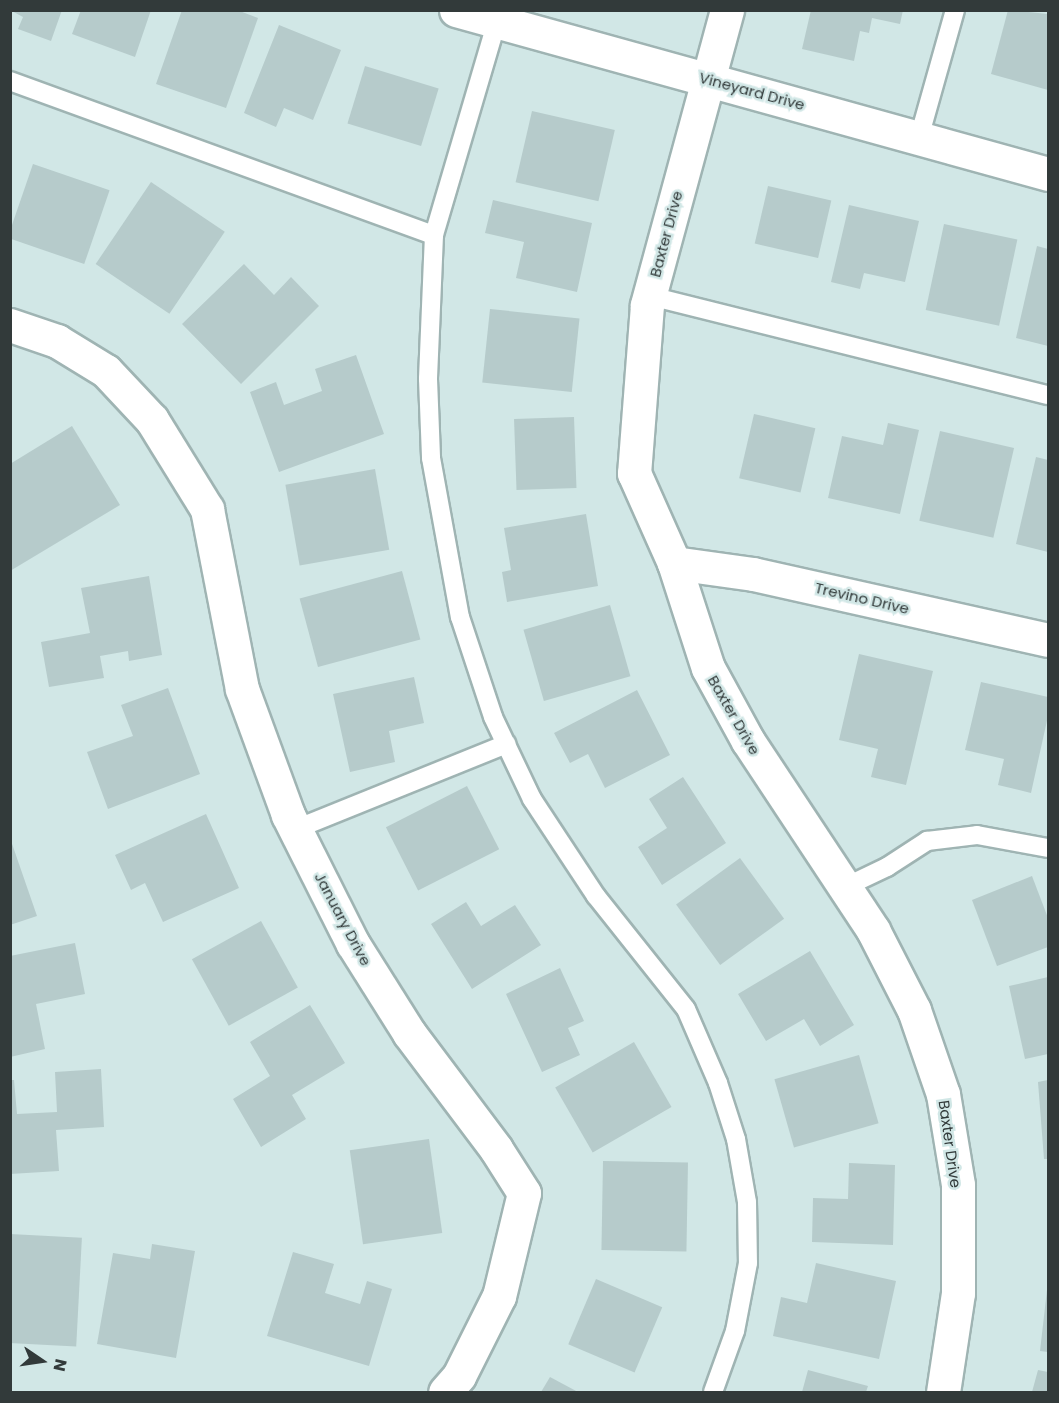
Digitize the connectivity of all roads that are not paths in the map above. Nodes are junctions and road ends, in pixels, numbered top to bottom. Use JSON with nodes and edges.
{"nodes":[{"id":1,"x":456,"y":10,"type":"edge"},
{"id":2,"x":728,"y":10,"type":"edge"},
{"id":3,"x":955,"y":10,"type":"edge"},
{"id":4,"x":497,"y":17,"type":"edge"},
{"id":5,"x":708,"y":79,"type":"junction"},
{"id":6,"x":10,"y":81,"type":"edge"},
{"id":7,"x":919,"y":138,"type":"junction"},
{"id":8,"x":1048,"y":174,"type":"edge"},
{"id":9,"x":435,"y":235,"type":"junction"},
{"id":10,"x":650,"y":296,"type":"junction"},
{"id":11,"x":10,"y":325,"type":"edge"},
{"id":12,"x":1048,"y":395,"type":"edge"},
{"id":13,"x":674,"y":563,"type":"junction"},
{"id":14,"x":1048,"y":640,"type":"edge"},
{"id":15,"x":506,"y":744,"type":"junction"},
{"id":16,"x":296,"y":830,"type":"junction"},
{"id":17,"x":1048,"y":848,"type":"edge"},
{"id":18,"x":843,"y":888,"type":"junction"},
{"id":19,"x":444,"y":1392,"type":"edge"},
{"id":20,"x":713,"y":1392,"type":"edge"},
{"id":21,"x":943,"y":1392,"type":"edge"}],
"edges":[{"from":1,"to":4,"type":"street","name":"Vineyard Drive"},
{"from":2,"to":5,"type":"street","name":"Baxter Drive"},
{"from":3,"to":7,"type":"lane"},
{"from":4,"to":5,"type":"street","name":"Vineyard Drive"},
{"from":4,"to":9,"type":"lane"},
{"from":5,"to":7,"type":"street","name":"Vineyard Drive"},
{"from":5,"to":10,"type":"street","name":"Baxter Drive"},
{"from":6,"to":9,"type":"lane"},
{"from":7,"to":8,"type":"street","name":"Vineyard Drive"},
{"from":9,"to":15,"type":"lane"},
{"from":10,"to":12,"type":"lane"},
{"from":10,"to":13,"type":"street","name":"Baxter Drive"},
{"from":11,"to":16,"type":"street","name":"January Drive"},
{"from":13,"to":14,"type":"street","name":"Trevino Drive"},
{"from":13,"to":18,"type":"street","name":"Baxter Drive"},
{"from":15,"to":16,"type":"lane"},
{"from":15,"to":20,"type":"lane"},
{"from":16,"to":19,"type":"street","name":"January Drive"},
{"from":17,"to":18,"type":"lane"},
{"from":18,"to":21,"type":"street","name":"Baxter Drive"}]}
